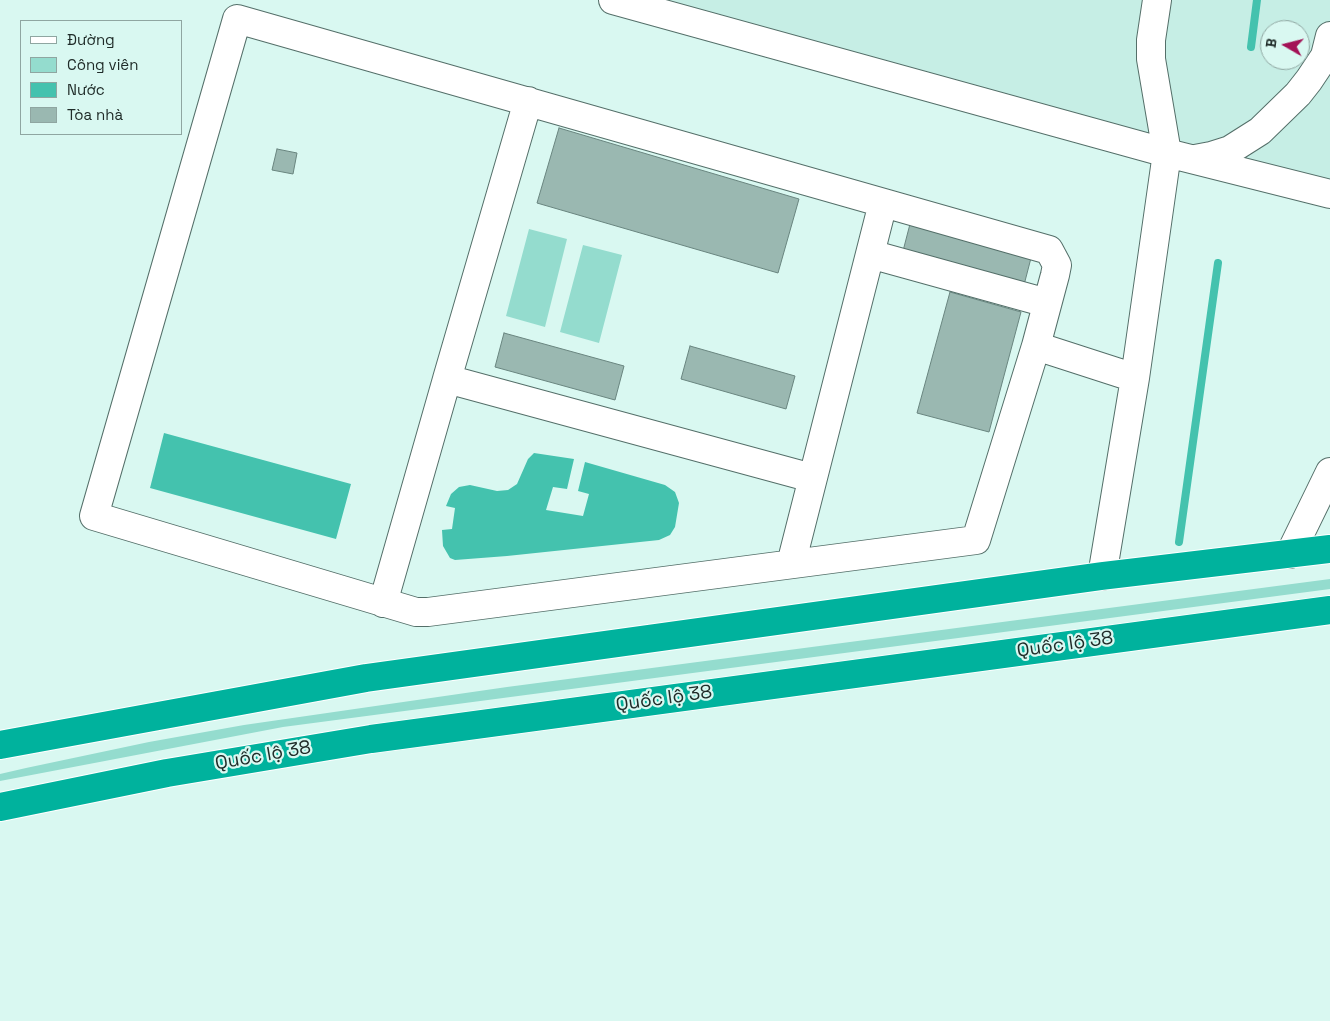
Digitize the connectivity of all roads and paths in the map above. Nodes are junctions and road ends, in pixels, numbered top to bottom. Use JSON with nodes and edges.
{"nodes":[{"id":1,"x":613,"y":0,"type":"edge"},
{"id":2,"x":1157,"y":0,"type":"edge"},
{"id":3,"x":1330,"y":36,"type":"edge"},
{"id":4,"x":528,"y":101,"type":"junction"},
{"id":5,"x":1167,"y":153,"type":"junction"},
{"id":6,"x":1330,"y":194,"type":"edge"},
{"id":7,"x":883,"y":203,"type":"junction"},
{"id":8,"x":870,"y":254,"type":"junction"},
{"id":9,"x":1047,"y":303,"type":"junction"},
{"id":10,"x":1036,"y":346,"type":"junction"},
{"id":11,"x":1135,"y":378,"type":"junction"},
{"id":12,"x":447,"y":379,"type":"junction"},
{"id":13,"x":1330,"y":472,"type":"edge"},
{"id":14,"x":812,"y":478,"type":"junction"},
{"id":15,"x":1330,"y":549,"type":"edge"},
{"id":16,"x":1290,"y":554,"type":"junction"},
{"id":17,"x":791,"y":564,"type":"junction"},
{"id":18,"x":1102,"y":576,"type":"junction"},
{"id":19,"x":383,"y":602,"type":"junction"},
{"id":20,"x":1330,"y":610,"type":"edge"},
{"id":21,"x":0,"y":745,"type":"edge"},
{"id":22,"x":0,"y":807,"type":"edge"}],
"edges":[{"from":1,"to":5,"type":"street"},
{"from":2,"to":5,"type":"street"},
{"from":3,"to":5,"type":"street"},
{"from":4,"to":7,"type":"street"},
{"from":4,"to":12,"type":"street"},
{"from":4,"to":19,"type":"street"},
{"from":5,"to":6,"type":"street"},
{"from":5,"to":11,"type":"street"},
{"from":7,"to":8,"type":"street"},
{"from":7,"to":9,"type":"street"},
{"from":8,"to":9,"type":"street"},
{"from":8,"to":14,"type":"street"},
{"from":9,"to":10,"type":"street"},
{"from":10,"to":11,"type":"street"},
{"from":10,"to":17,"type":"street"},
{"from":11,"to":18,"type":"street"},
{"from":12,"to":14,"type":"street"},
{"from":12,"to":19,"type":"street"},
{"from":13,"to":16,"type":"street"},
{"from":14,"to":17,"type":"street"},
{"from":15,"to":16,"type":"highway"},
{"from":16,"to":18,"type":"highway"},
{"from":17,"to":19,"type":"street"},
{"from":18,"to":21,"type":"highway"},
{"from":20,"to":22,"type":"highway","name":"Quốc lộ 38"}]}
